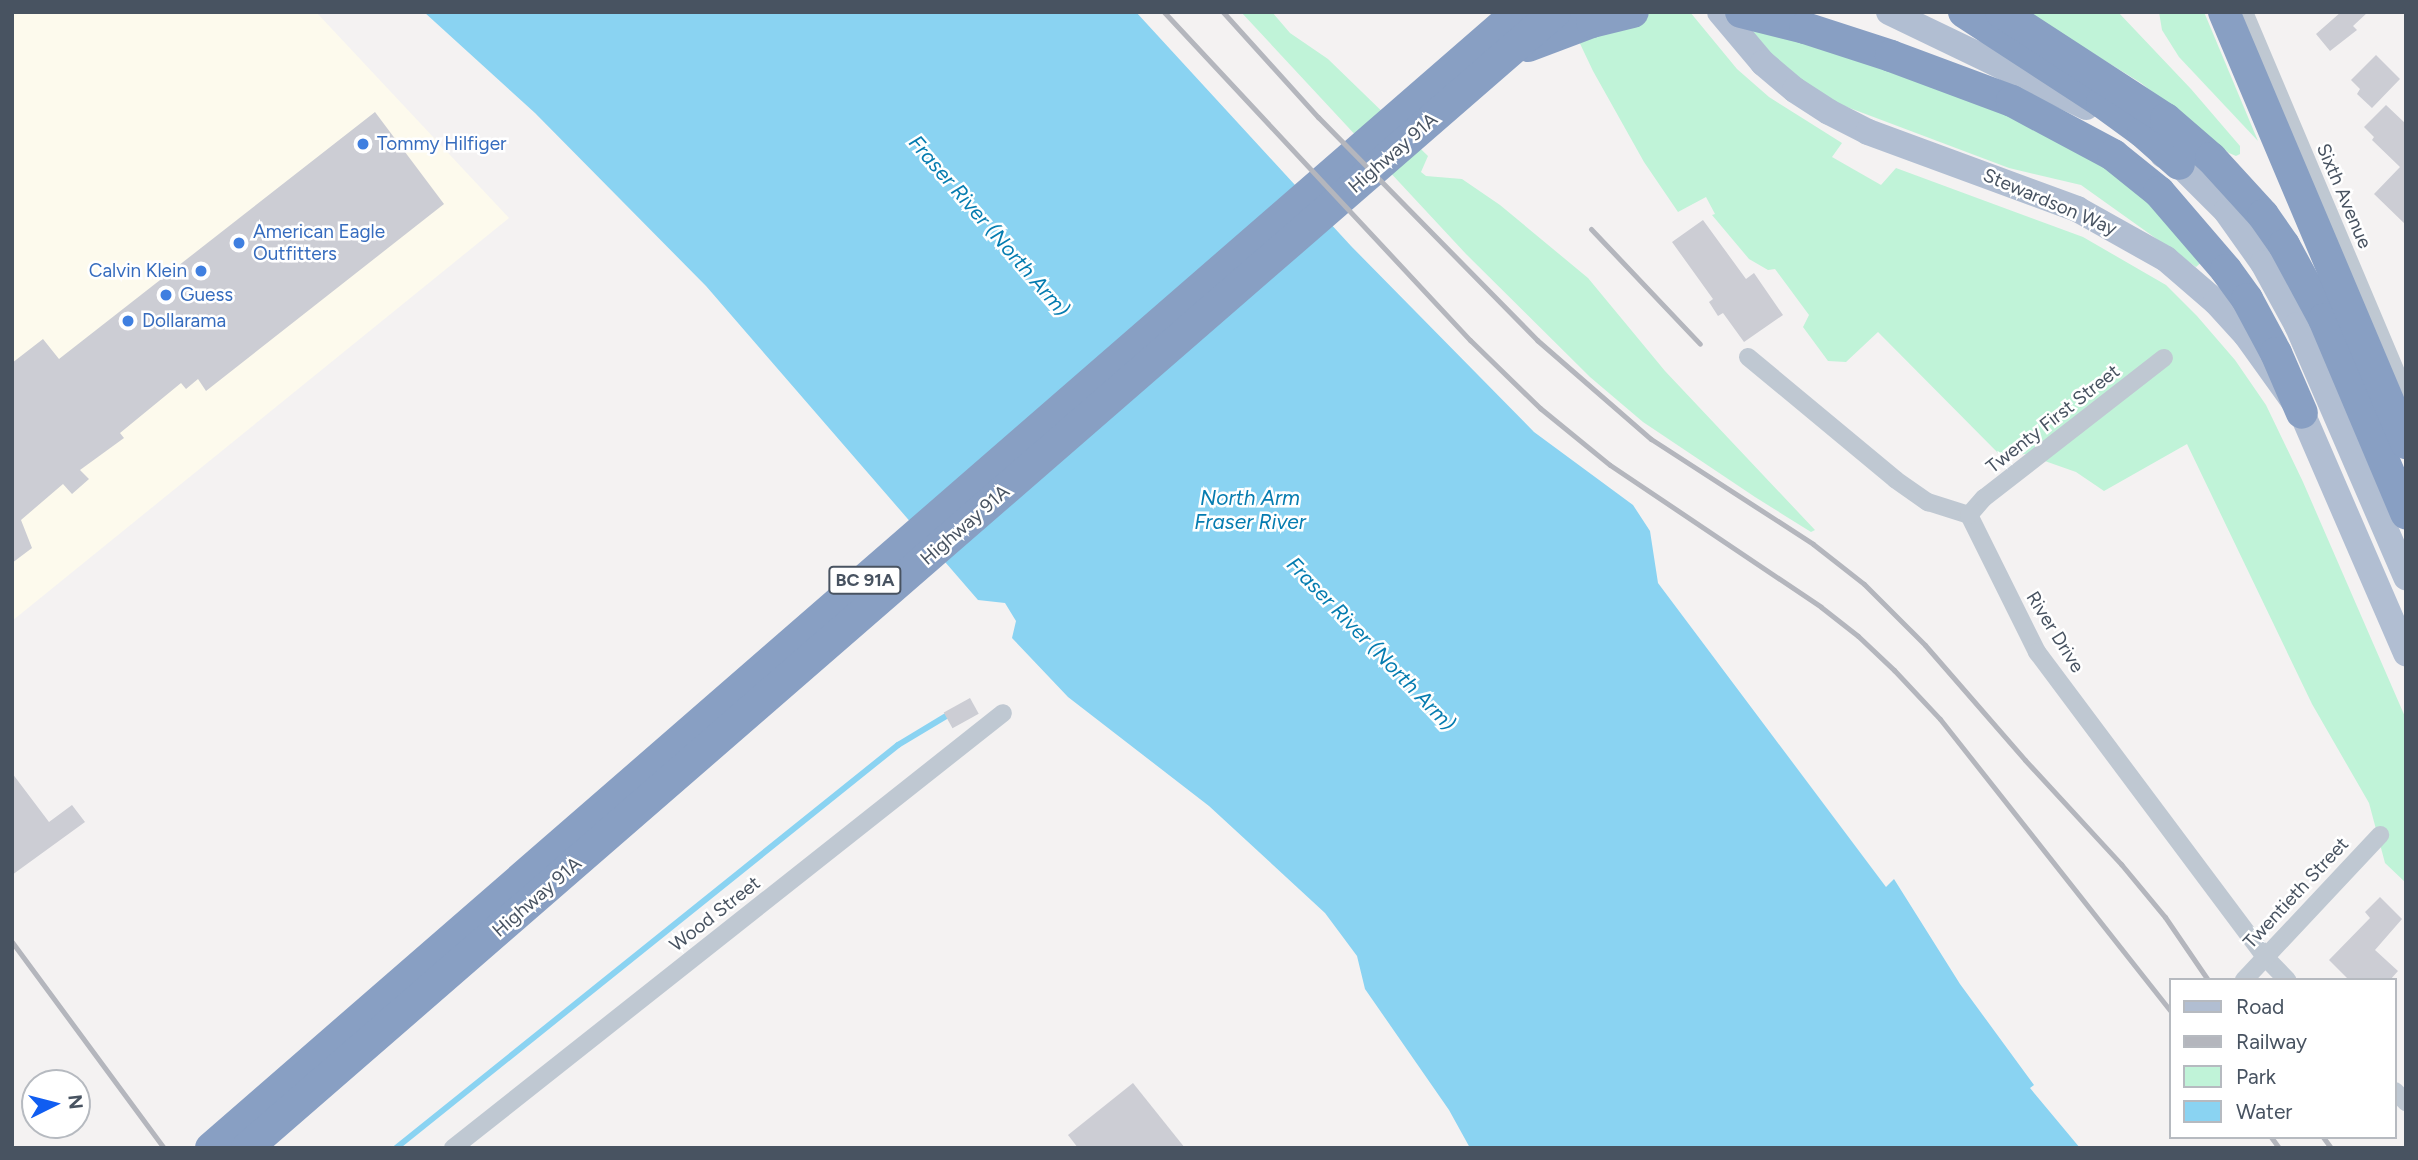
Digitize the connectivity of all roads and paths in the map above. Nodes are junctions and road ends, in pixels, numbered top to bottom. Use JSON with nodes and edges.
{"nodes":[{"id":1,"x":1518,"y":12,"type":"edge"},
{"id":2,"x":1555,"y":12,"type":"edge"},
{"id":3,"x":1633,"y":12,"type":"edge"},
{"id":4,"x":1720,"y":12,"type":"edge"},
{"id":5,"x":1741,"y":12,"type":"edge"},
{"id":6,"x":1889,"y":12,"type":"edge"},
{"id":7,"x":1964,"y":12,"type":"edge"},
{"id":8,"x":2001,"y":12,"type":"edge"},
{"id":9,"x":2224,"y":12,"type":"edge"},
{"id":10,"x":2244,"y":12,"type":"edge"},
{"id":11,"x":1508,"y":54,"type":"junction"},
{"id":12,"x":2179,"y":164,"type":"junction"},
{"id":13,"x":1748,"y":357,"type":"dead end"},
{"id":14,"x":2164,"y":358,"type":"dead end"},
{"id":15,"x":2406,"y":396,"type":"edge"},
{"id":16,"x":2302,"y":413,"type":"junction"},
{"id":17,"x":2406,"y":443,"type":"edge"},
{"id":18,"x":2406,"y":513,"type":"edge"},
{"id":19,"x":1969,"y":515,"type":"junction"},
{"id":20,"x":2406,"y":578,"type":"edge"},
{"id":21,"x":2406,"y":653,"type":"edge"},
{"id":22,"x":1003,"y":713,"type":"dead end"},
{"id":23,"x":2380,"y":835,"type":"dead end"},
{"id":24,"x":2265,"y":957,"type":"junction"},
{"id":25,"x":2246,"y":978,"type":"edge"},
{"id":26,"x":2285,"y":978,"type":"edge"},
{"id":27,"x":211,"y":1148,"type":"edge"},
{"id":28,"x":247,"y":1148,"type":"edge"},
{"id":29,"x":453,"y":1148,"type":"edge"}],
"edges":[{"from":1,"to":27,"type":"highway","name":"Highway 91A","number":"BC 91A"},
{"from":2,"to":11,"type":"highway","name":"Highway 91A","number":"BC 91A"},
{"from":3,"to":11,"type":"highway"},
{"from":4,"to":16,"type":"main road","name":"Stewardson Way"},
{"from":5,"to":16,"type":"highway"},
{"from":6,"to":12,"type":"main road"},
{"from":7,"to":12,"type":"highway"},
{"from":8,"to":18,"type":"highway"},
{"from":9,"to":17,"type":"highway"},
{"from":10,"to":15,"type":"street","name":"Sixth Avenue"},
{"from":11,"to":28,"type":"highway","name":"Highway 91A","number":"BC 91A"},
{"from":12,"to":20,"type":"main road"},
{"from":13,"to":19,"type":"street"},
{"from":14,"to":19,"type":"street","name":"Twenty First Street"},
{"from":16,"to":21,"type":"main road","name":"Stewardson Way"},
{"from":19,"to":24,"type":"street","name":"River Drive"},
{"from":22,"to":29,"type":"street","name":"Wood Street"},
{"from":23,"to":24,"type":"street","name":"Twentieth Street"},
{"from":24,"to":25,"type":"street","name":"Twentieth Street"},
{"from":24,"to":26,"type":"street","name":"River Drive"}]}
